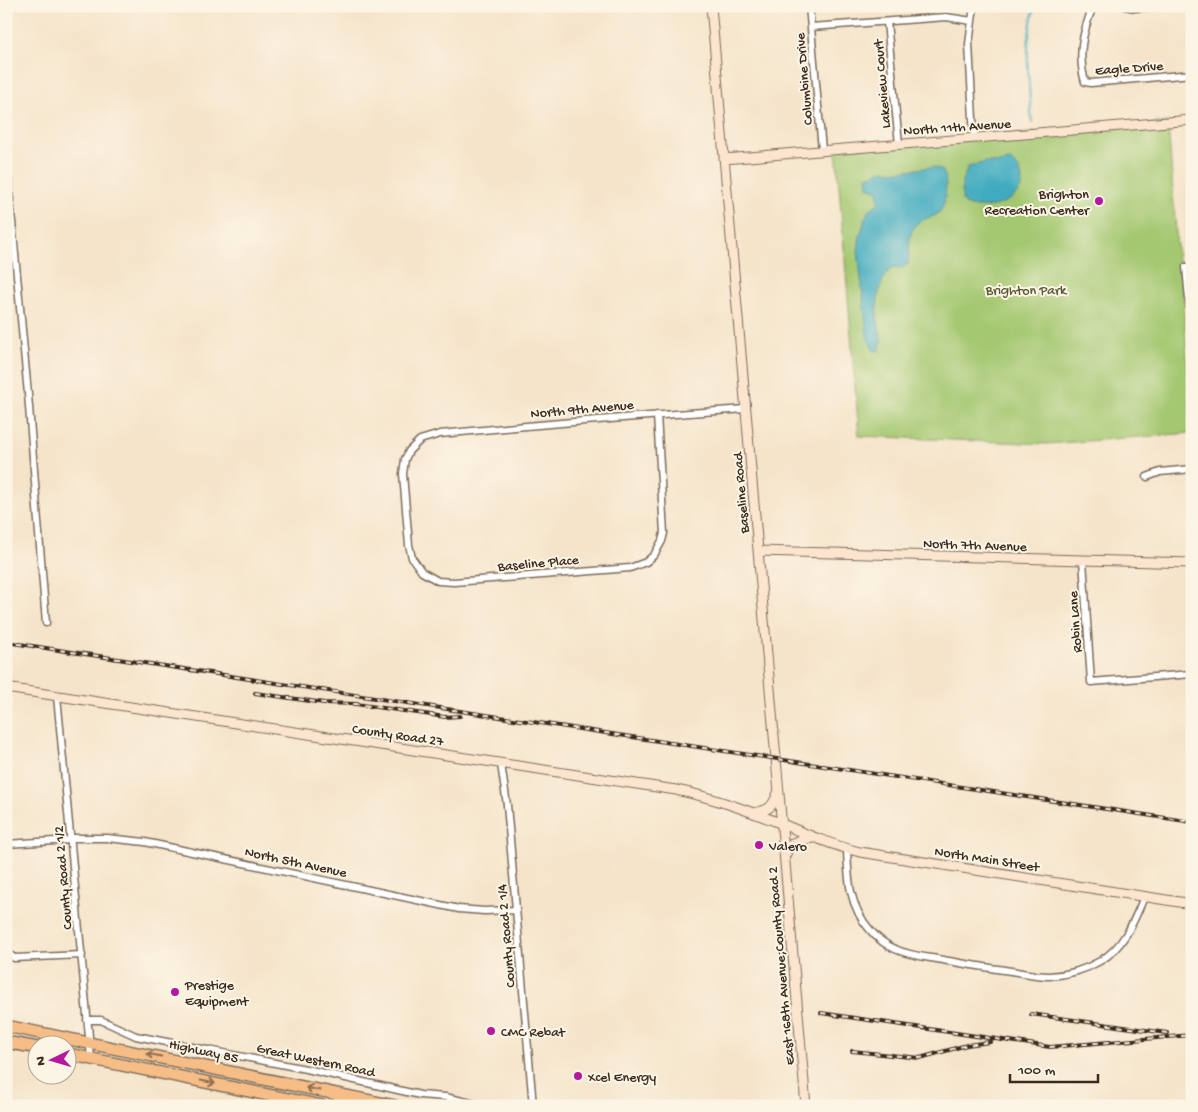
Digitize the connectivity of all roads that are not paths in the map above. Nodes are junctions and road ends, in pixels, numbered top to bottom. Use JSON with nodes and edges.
{"nodes":[{"id":1,"x":712,"y":6,"type":"edge"},
{"id":2,"x":809,"y":6,"type":"edge"},
{"id":3,"x":974,"y":6,"type":"edge"},
{"id":4,"x":1092,"y":6,"type":"edge"},
{"id":5,"x":1125,"y":6,"type":"edge"},
{"id":6,"x":1168,"y":6,"type":"edge"},
{"id":7,"x":972,"y":21,"type":"junction"},
{"id":8,"x":887,"y":22,"type":"junction"},
{"id":9,"x":811,"y":27,"type":"junction"},
{"id":10,"x":1192,"y":74,"type":"edge"},
{"id":11,"x":1192,"y":120,"type":"edge"},
{"id":12,"x":974,"y":138,"type":"junction"},
{"id":13,"x":899,"y":144,"type":"junction"},
{"id":14,"x":822,"y":150,"type":"junction"},
{"id":15,"x":6,"y":158,"type":"edge"},
{"id":16,"x":724,"y":159,"type":"junction"},
{"id":17,"x":1189,"y":267,"type":"edge"},
{"id":18,"x":1192,"y":331,"type":"edge"},
{"id":19,"x":746,"y":409,"type":"junction"},
{"id":20,"x":657,"y":415,"type":"junction"},
{"id":21,"x":420,"y":440,"type":"joint"},
{"id":22,"x":1192,"y":469,"type":"edge"},
{"id":23,"x":1147,"y":477,"type":"dead end"},
{"id":24,"x":758,"y":552,"type":"junction"},
{"id":25,"x":1083,"y":560,"type":"junction"},
{"id":26,"x":1192,"y":563,"type":"edge"},
{"id":27,"x":46,"y":623,"type":"dead end"},
{"id":28,"x":1192,"y":674,"type":"edge"},
{"id":29,"x":6,"y":688,"type":"edge"},
{"id":30,"x":57,"y":696,"type":"junction"},
{"id":31,"x":501,"y":764,"type":"junction"},
{"id":32,"x":779,"y":791,"type":"junction"},
{"id":33,"x":752,"y":813,"type":"junction"},
{"id":34,"x":782,"y":824,"type":"junction"},
{"id":35,"x":814,"y":838,"type":"junction"},
{"id":36,"x":70,"y":839,"type":"junction"},
{"id":37,"x":6,"y":844,"type":"edge"},
{"id":38,"x":847,"y":849,"type":"junction"},
{"id":39,"x":785,"y":856,"type":"junction"},
{"id":40,"x":1144,"y":896,"type":"junction"},
{"id":41,"x":1192,"y":904,"type":"edge"},
{"id":42,"x":516,"y":910,"type":"junction"},
{"id":43,"x":6,"y":927,"type":"edge"},
{"id":44,"x":82,"y":954,"type":"junction"},
{"id":45,"x":87,"y":1020,"type":"junction"},
{"id":46,"x":6,"y":1026,"type":"edge"},
{"id":47,"x":6,"y":1042,"type":"edge"},
{"id":48,"x":89,"y":1042,"type":"junction"},
{"id":49,"x":28,"y":1046,"type":"edge"},
{"id":50,"x":78,"y":1056,"type":"edge"},
{"id":51,"x":92,"y":1058,"type":"junction"},
{"id":52,"x":322,"y":1106,"type":"edge"},
{"id":53,"x":395,"y":1106,"type":"edge"},
{"id":54,"x":484,"y":1106,"type":"edge"},
{"id":55,"x":533,"y":1106,"type":"edge"},
{"id":56,"x":806,"y":1106,"type":"edge"}],
"edges":[{"from":1,"to":16,"type":"street"},
{"from":2,"to":9,"type":"street","name":"Columbine Drive"},
{"from":3,"to":7,"type":"street"},
{"from":4,"to":10,"type":"street","name":"Eagle Drive"},
{"from":5,"to":6,"type":"street"},
{"from":7,"to":8,"type":"street"},
{"from":7,"to":12,"type":"street"},
{"from":8,"to":9,"type":"street"},
{"from":8,"to":13,"type":"street","name":"Lakeview Court"},
{"from":9,"to":14,"type":"street","name":"Columbine Drive"},
{"from":11,"to":12,"type":"street","name":"North 11th Avenue"},
{"from":12,"to":13,"type":"street","name":"North 11th Avenue"},
{"from":13,"to":14,"type":"street","name":"North 11th Avenue"},
{"from":14,"to":16,"type":"street","name":"North 11th Avenue"},
{"from":15,"to":27,"type":"street"},
{"from":16,"to":19,"type":"street","name":"Baseline Road"},
{"from":17,"to":18,"type":"street"},
{"from":19,"to":20,"type":"street","name":"North 9th Avenue"},
{"from":19,"to":24,"type":"street","name":"Baseline Road"},
{"from":20,"to":21,"type":"street","name":"North 9th Avenue"},
{"from":20,"to":21,"type":"street","name":"Baseline Place"},
{"from":22,"to":23,"type":"street"},
{"from":24,"to":25,"type":"street","name":"North 7th Avenue"},
{"from":24,"to":32,"type":"street","name":"Baseline Road"},
{"from":25,"to":26,"type":"street","name":"North 7th Avenue"},
{"from":25,"to":28,"type":"street","name":"Robin Lane"},
{"from":29,"to":30,"type":"street","name":"County Road 27"},
{"from":30,"to":31,"type":"street","name":"County Road 27"},
{"from":30,"to":36,"type":"street","name":"County Road 2 1/2"},
{"from":31,"to":33,"type":"street","name":"County Road 27"},
{"from":31,"to":42,"type":"street","name":"County Road 2 1/4"},
{"from":32,"to":33,"type":"street"},
{"from":32,"to":34,"type":"street","name":"Baseline Road"},
{"from":33,"to":34,"type":"street","name":"County Road 27"},
{"from":34,"to":35,"type":"street","name":"North Main Street"},
{"from":34,"to":39,"type":"street","name":"East 168th Avenue;County Road 2"},
{"from":35,"to":38,"type":"street","name":"North Main Street"},
{"from":35,"to":39,"type":"street"},
{"from":36,"to":37,"type":"street","name":"North 5th Avenue"},
{"from":36,"to":42,"type":"street","name":"North 5th Avenue"},
{"from":36,"to":44,"type":"street","name":"County Road 2 1/2"},
{"from":38,"to":40,"type":"street","name":"North Main Street"},
{"from":38,"to":40,"type":"street"},
{"from":39,"to":56,"type":"street","name":"East 168th Avenue;County Road 2"},
{"from":40,"to":41,"type":"street","name":"North Main Street"},
{"from":42,"to":55,"type":"street","name":"County Road 2 1/4"},
{"from":43,"to":44,"type":"street"},
{"from":44,"to":45,"type":"street","name":"County Road 2 1/2"},
{"from":45,"to":48,"type":"street","name":"County Road 2 1/2"},
{"from":45,"to":54,"type":"street","name":"Great Western Road"},
{"from":46,"to":48,"type":"highway","name":"Highway 85"},
{"from":47,"to":49,"type":"highway"},
{"from":48,"to":51,"type":"street","name":"County Road 2 1/2"},
{"from":53,"to":48,"type":"highway","name":"Highway 85","one_way":true},
{"from":50,"to":51,"type":"highway"},
{"from":51,"to":52,"type":"highway","one_way":true}]}
